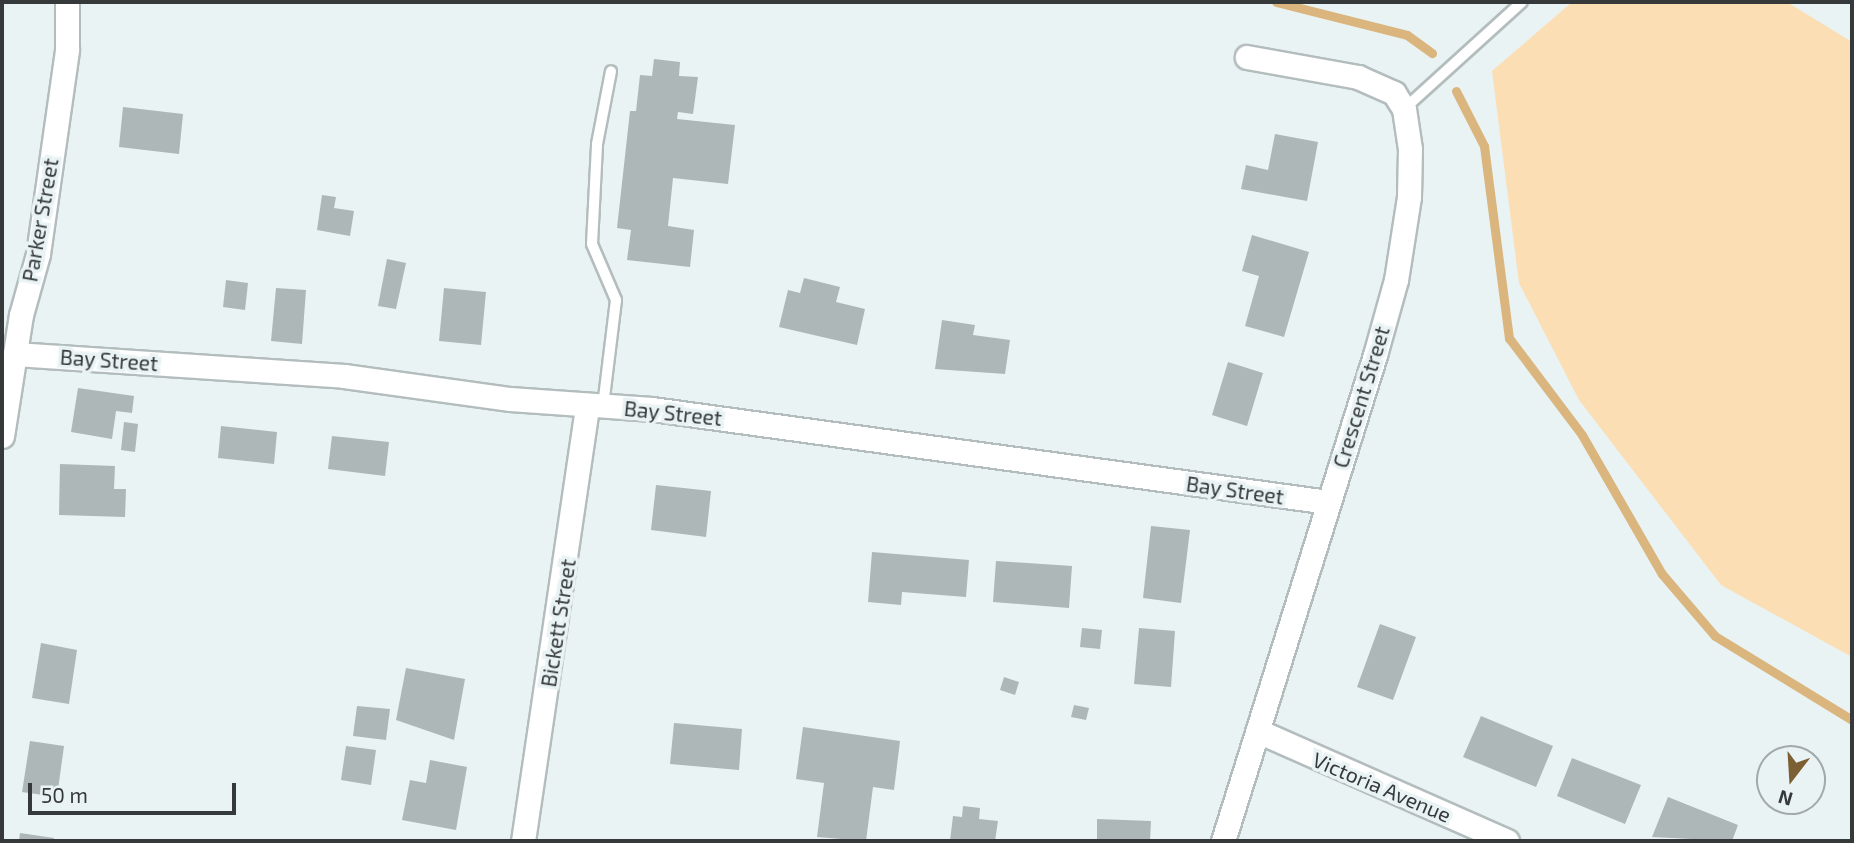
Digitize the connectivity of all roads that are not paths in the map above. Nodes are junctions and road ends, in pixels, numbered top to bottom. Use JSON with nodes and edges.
{"nodes":[{"id":1,"x":66,"y":2,"type":"edge"},
{"id":2,"x":1522,"y":2,"type":"edge"},
{"id":3,"x":1247,"y":57,"type":"dead end"},
{"id":4,"x":611,"y":71,"type":"dead end"},
{"id":5,"x":1404,"y":109,"type":"junction"},
{"id":6,"x":15,"y":354,"type":"junction"},
{"id":7,"x":595,"y":405,"type":"junction"},
{"id":8,"x":2,"y":436,"type":"edge"},
{"id":9,"x":1328,"y":502,"type":"junction"},
{"id":10,"x":1258,"y":732,"type":"junction"},
{"id":11,"x":523,"y":841,"type":"edge"},
{"id":12,"x":1223,"y":841,"type":"edge"},
{"id":13,"x":1507,"y":841,"type":"edge"}],
"edges":[{"from":1,"to":6,"type":"street","name":"Parker Street"},
{"from":2,"to":5,"type":"lane"},
{"from":3,"to":5,"type":"street"},
{"from":4,"to":7,"type":"lane"},
{"from":5,"to":9,"type":"street","name":"Crescent Street"},
{"from":6,"to":7,"type":"street","name":"Bay Street"},
{"from":6,"to":8,"type":"street","name":"Parker Street"},
{"from":7,"to":9,"type":"street","name":"Bay Street"},
{"from":7,"to":11,"type":"street","name":"Bickett Street"},
{"from":9,"to":10,"type":"street","name":"Crescent Street"},
{"from":10,"to":12,"type":"street","name":"Crescent Street"},
{"from":10,"to":13,"type":"street","name":"Victoria Avenue"}]}
